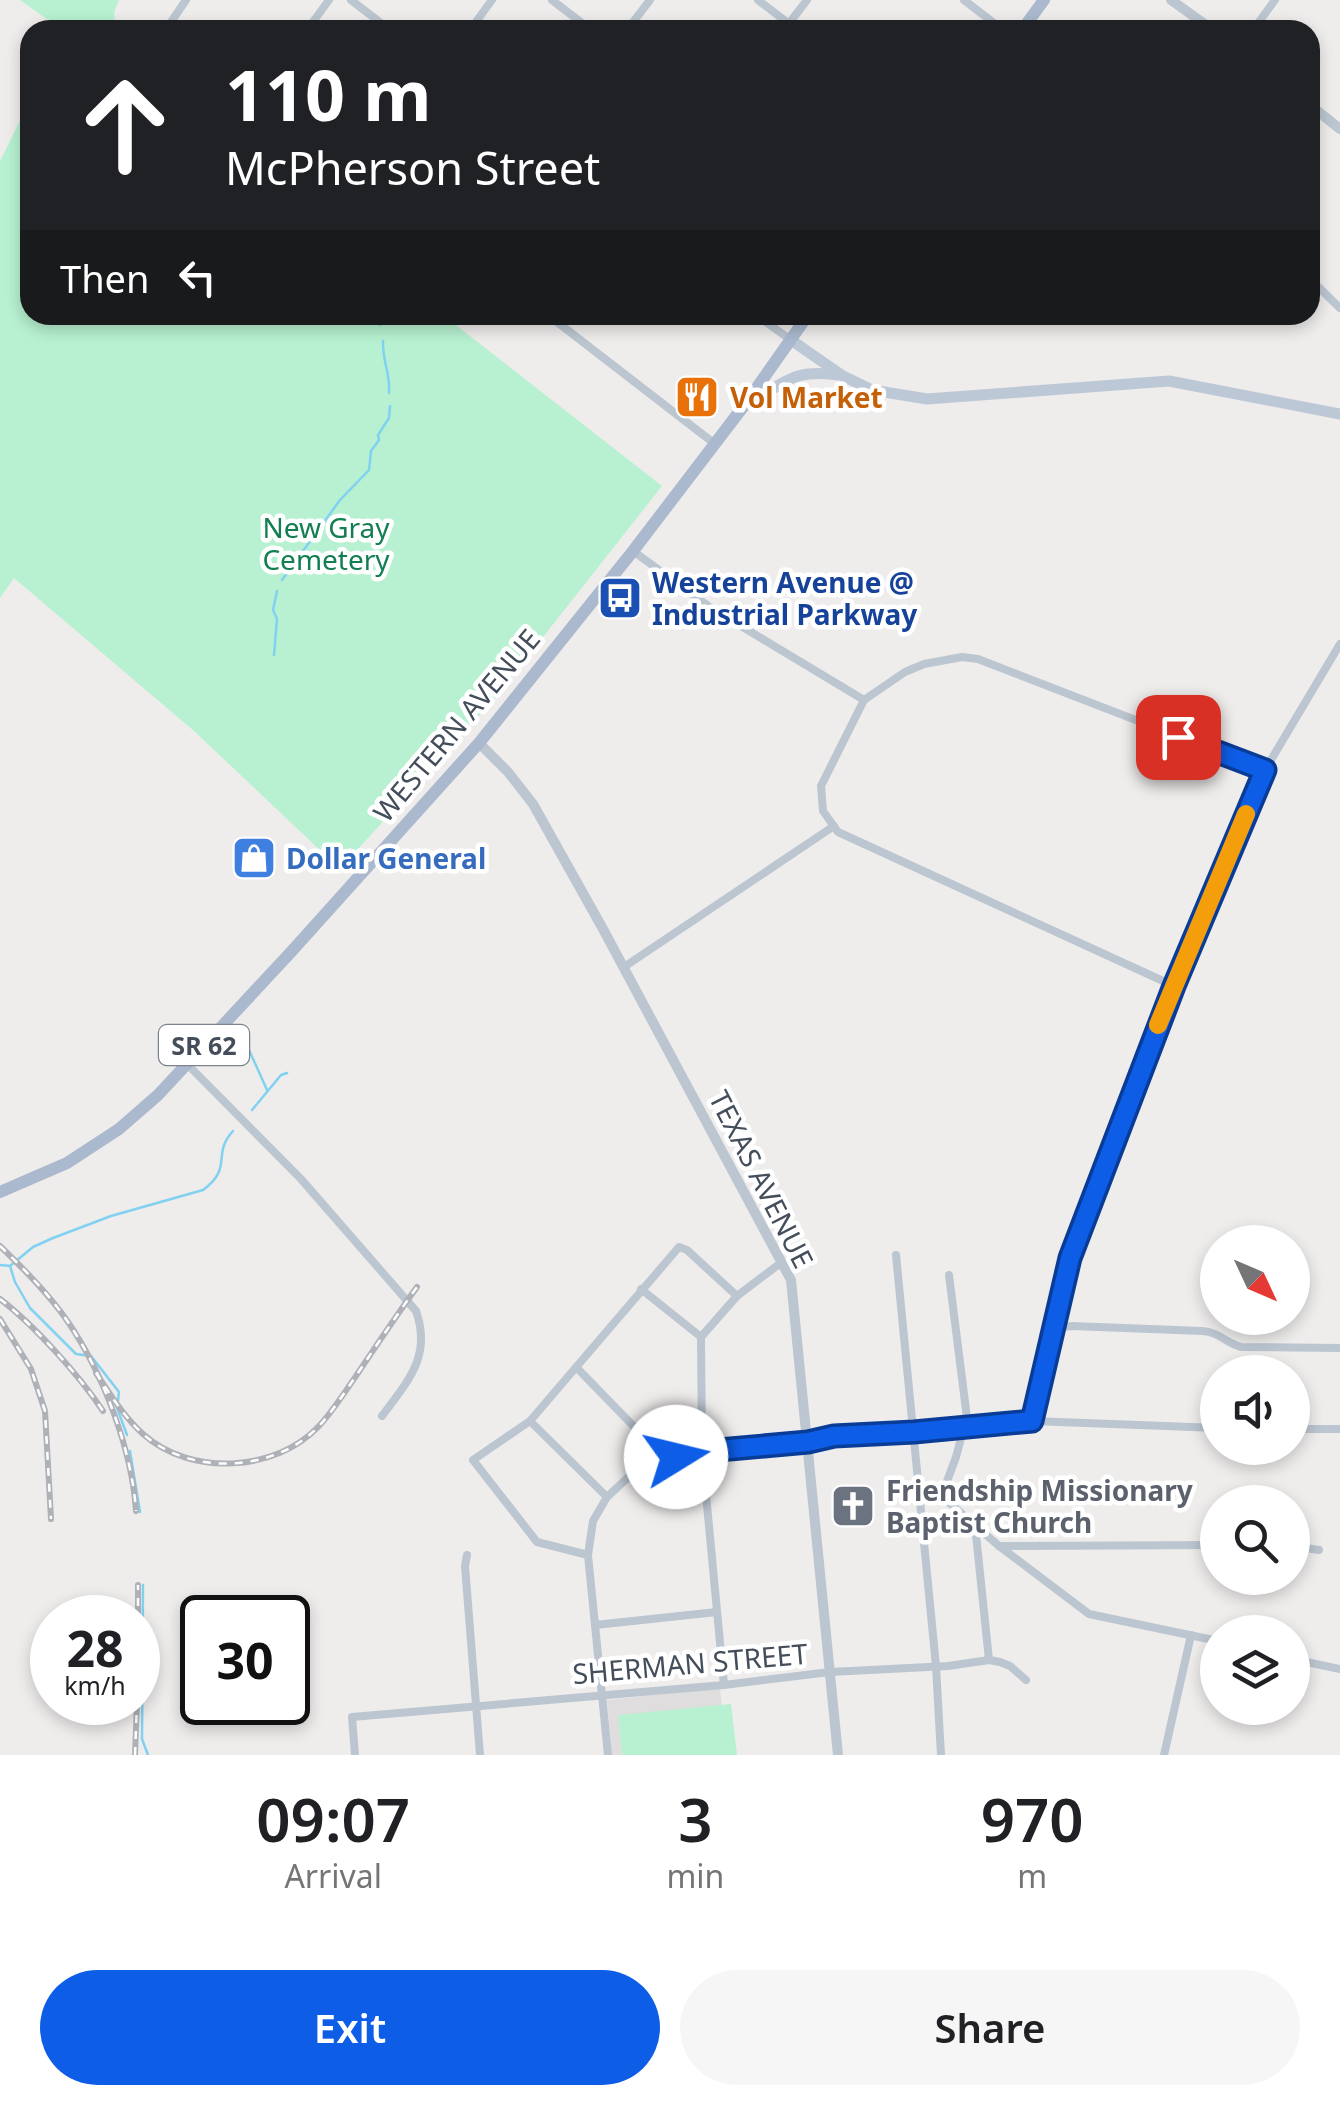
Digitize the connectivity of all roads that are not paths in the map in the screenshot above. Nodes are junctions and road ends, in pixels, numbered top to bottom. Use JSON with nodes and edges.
{"nodes":[{"id":1,"x":352,"y":0,"type":"edge"},
{"id":2,"x":552,"y":0,"type":"edge"},
{"id":3,"x":650,"y":0,"type":"edge"},
{"id":4,"x":758,"y":0,"type":"edge"},
{"id":5,"x":964,"y":0,"type":"edge"},
{"id":6,"x":1171,"y":0,"type":"edge"},
{"id":7,"x":1276,"y":0,"type":"edge"},
{"id":8,"x":377,"y":20,"type":"edge"},
{"id":9,"x":578,"y":20,"type":"edge"},
{"id":10,"x":634,"y":20,"type":"edge"},
{"id":11,"x":781,"y":20,"type":"edge"},
{"id":12,"x":990,"y":20,"type":"edge"},
{"id":13,"x":1199,"y":20,"type":"edge"},
{"id":14,"x":1261,"y":20,"type":"edge"},
{"id":15,"x":1320,"y":113,"type":"edge"},
{"id":16,"x":1340,"y":128,"type":"edge"},
{"id":17,"x":1320,"y":289,"type":"edge"},
{"id":18,"x":1340,"y":308,"type":"edge"},
{"id":19,"x":770,"y":325,"type":"edge"},
{"id":20,"x":801,"y":325,"type":"edge"},
{"id":21,"x":561,"y":326,"type":"edge"},
{"id":22,"x":791,"y":340,"type":"junction"},
{"id":23,"x":843,"y":376,"type":"junction"},
{"id":24,"x":746,"y":403,"type":"junction"},
{"id":25,"x":1340,"y":414,"type":"edge"},
{"id":26,"x":715,"y":444,"type":"junction"},
{"id":27,"x":633,"y":551,"type":"junction"},
{"id":28,"x":1340,"y":644,"type":"edge"},
{"id":29,"x":864,"y":700,"type":"junction"},
{"id":30,"x":479,"y":743,"type":"junction"},
{"id":31,"x":1265,"y":770,"type":"junction"},
{"id":32,"x":834,"y":826,"type":"junction"},
{"id":33,"x":624,"y":967,"type":"junction"},
{"id":34,"x":1174,"y":986,"type":"junction"},
{"id":35,"x":187,"y":1064,"type":"junction"},
{"id":36,"x":0,"y":1192,"type":"edge"},
{"id":37,"x":896,"y":1255,"type":"dead end"},
{"id":38,"x":782,"y":1262,"type":"junction"},
{"id":39,"x":950,"y":1275,"type":"dead end"},
{"id":40,"x":641,"y":1289,"type":"junction"},
{"id":41,"x":737,"y":1296,"type":"junction"},
{"id":42,"x":1054,"y":1328,"type":"junction"},
{"id":43,"x":702,"y":1338,"type":"junction"},
{"id":44,"x":1340,"y":1348,"type":"edge"},
{"id":45,"x":577,"y":1368,"type":"junction"},
{"id":46,"x":382,"y":1416,"type":"dead end"},
{"id":47,"x":530,"y":1421,"type":"junction"},
{"id":48,"x":1032,"y":1421,"type":"junction"},
{"id":49,"x":966,"y":1426,"type":"junction"},
{"id":50,"x":1200,"y":1427,"type":"edge"},
{"id":51,"x":1310,"y":1429,"type":"edge"},
{"id":52,"x":1340,"y":1430,"type":"edge"},
{"id":53,"x":914,"y":1432,"type":"junction"},
{"id":54,"x":808,"y":1442,"type":"junction"},
{"id":55,"x":702,"y":1452,"type":"junction"},
{"id":56,"x":656,"y":1462,"type":"junction"},
{"id":57,"x":606,"y":1497,"type":"junction"},
{"id":58,"x":975,"y":1525,"type":"junction"},
{"id":59,"x":1200,"y":1545,"type":"edge"},
{"id":60,"x":999,"y":1546,"type":"junction"},
{"id":61,"x":1310,"y":1549,"type":"edge"},
{"id":62,"x":1318,"y":1550,"type":"dead end"},
{"id":63,"x":588,"y":1554,"type":"junction"},
{"id":64,"x":467,"y":1555,"type":"dead end"},
{"id":65,"x":717,"y":1612,"type":"junction"},
{"id":66,"x":595,"y":1625,"type":"junction"},
{"id":67,"x":1191,"y":1635,"type":"junction"},
{"id":68,"x":1200,"y":1637,"type":"edge"},
{"id":69,"x":989,"y":1660,"type":"junction"},
{"id":70,"x":1310,"y":1662,"type":"edge"},
{"id":71,"x":936,"y":1666,"type":"junction"},
{"id":72,"x":1340,"y":1670,"type":"edge"},
{"id":73,"x":830,"y":1672,"type":"junction"},
{"id":74,"x":1026,"y":1680,"type":"dead end"},
{"id":75,"x":724,"y":1684,"type":"junction"},
{"id":76,"x":603,"y":1694,"type":"junction"},
{"id":77,"x":476,"y":1705,"type":"junction"},
{"id":78,"x":356,"y":1755,"type":"edge"},
{"id":79,"x":480,"y":1755,"type":"edge"},
{"id":80,"x":608,"y":1755,"type":"edge"},
{"id":81,"x":838,"y":1755,"type":"edge"},
{"id":82,"x":941,"y":1755,"type":"edge"},
{"id":83,"x":1164,"y":1755,"type":"edge"}],
"edges":[{"from":1,"to":8,"type":"street"},
{"from":2,"to":9,"type":"street"},
{"from":3,"to":10,"type":"street"},
{"from":4,"to":11,"type":"street"},
{"from":5,"to":12,"type":"street"},
{"from":6,"to":13,"type":"street"},
{"from":7,"to":14,"type":"street"},
{"from":15,"to":16,"type":"street"},
{"from":17,"to":18,"type":"street"},
{"from":19,"to":22,"type":"street"},
{"from":20,"to":22,"type":"main road","name":"WESTERN AVENUE","number":"SR 62"},
{"from":21,"to":26,"type":"street"},
{"from":22,"to":23,"type":"main road"},
{"from":22,"to":24,"type":"main road","name":"WESTERN AVENUE","number":"SR 62"},
{"from":23,"to":24,"type":"main road"},
{"from":23,"to":25,"type":"main road"},
{"from":24,"to":26,"type":"main road","name":"WESTERN AVENUE","number":"SR 62"},
{"from":26,"to":27,"type":"main road","name":"WESTERN AVENUE","number":"SR 62"},
{"from":27,"to":29,"type":"street"},
{"from":27,"to":30,"type":"main road","name":"WESTERN AVENUE","number":"SR 62"},
{"from":28,"to":31,"type":"street"},
{"from":29,"to":31,"type":"street"},
{"from":29,"to":32,"type":"street"},
{"from":30,"to":33,"type":"street","name":"TEXAS AVENUE"},
{"from":30,"to":35,"type":"main road","name":"WESTERN AVENUE","number":"SR 62"},
{"from":31,"to":34,"type":"street"},
{"from":32,"to":33,"type":"street"},
{"from":32,"to":34,"type":"street"},
{"from":33,"to":38,"type":"street","name":"TEXAS AVENUE"},
{"from":34,"to":42,"type":"street"},
{"from":35,"to":36,"type":"main road","name":"WESTERN AVENUE","number":"SR 62"},
{"from":35,"to":46,"type":"street"},
{"from":37,"to":53,"type":"street"},
{"from":38,"to":41,"type":"street"},
{"from":38,"to":54,"type":"street","name":"TEXAS AVENUE"},
{"from":39,"to":49,"type":"street"},
{"from":40,"to":41,"type":"street"},
{"from":40,"to":43,"type":"street"},
{"from":40,"to":45,"type":"street"},
{"from":41,"to":43,"type":"street"},
{"from":42,"to":44,"type":"street"},
{"from":42,"to":48,"type":"street"},
{"from":43,"to":55,"type":"street"},
{"from":45,"to":47,"type":"street"},
{"from":45,"to":56,"type":"street"},
{"from":47,"to":57,"type":"street"},
{"from":47,"to":63,"type":"street"},
{"from":48,"to":49,"type":"street"},
{"from":48,"to":50,"type":"street"},
{"from":49,"to":53,"type":"street"},
{"from":49,"to":58,"type":"street"},
{"from":51,"to":52,"type":"street"},
{"from":53,"to":54,"type":"street"},
{"from":53,"to":71,"type":"street"},
{"from":54,"to":55,"type":"street"},
{"from":54,"to":73,"type":"street","name":"TEXAS AVENUE"},
{"from":55,"to":56,"type":"street"},
{"from":55,"to":65,"type":"street"},
{"from":56,"to":57,"type":"street"},
{"from":57,"to":63,"type":"street"},
{"from":58,"to":60,"type":"street"},
{"from":58,"to":69,"type":"street"},
{"from":59,"to":60,"type":"street"},
{"from":60,"to":67,"type":"street"},
{"from":61,"to":62,"type":"street"},
{"from":63,"to":66,"type":"street"},
{"from":64,"to":77,"type":"street"},
{"from":65,"to":66,"type":"street"},
{"from":65,"to":75,"type":"street"},
{"from":66,"to":76,"type":"street"},
{"from":67,"to":68,"type":"street"},
{"from":67,"to":83,"type":"street"},
{"from":69,"to":71,"type":"street","name":"SHERMAN STREET"},
{"from":69,"to":74,"type":"street"},
{"from":70,"to":72,"type":"street"},
{"from":71,"to":73,"type":"street","name":"SHERMAN STREET"},
{"from":71,"to":82,"type":"street"},
{"from":73,"to":75,"type":"street","name":"SHERMAN STREET"},
{"from":73,"to":81,"type":"street","name":"TEXAS AVENUE"},
{"from":75,"to":76,"type":"street","name":"SHERMAN STREET"},
{"from":76,"to":77,"type":"street","name":"SHERMAN STREET"},
{"from":76,"to":80,"type":"street"},
{"from":77,"to":78,"type":"street","name":"SHERMAN STREET"},
{"from":77,"to":79,"type":"street"}]}
